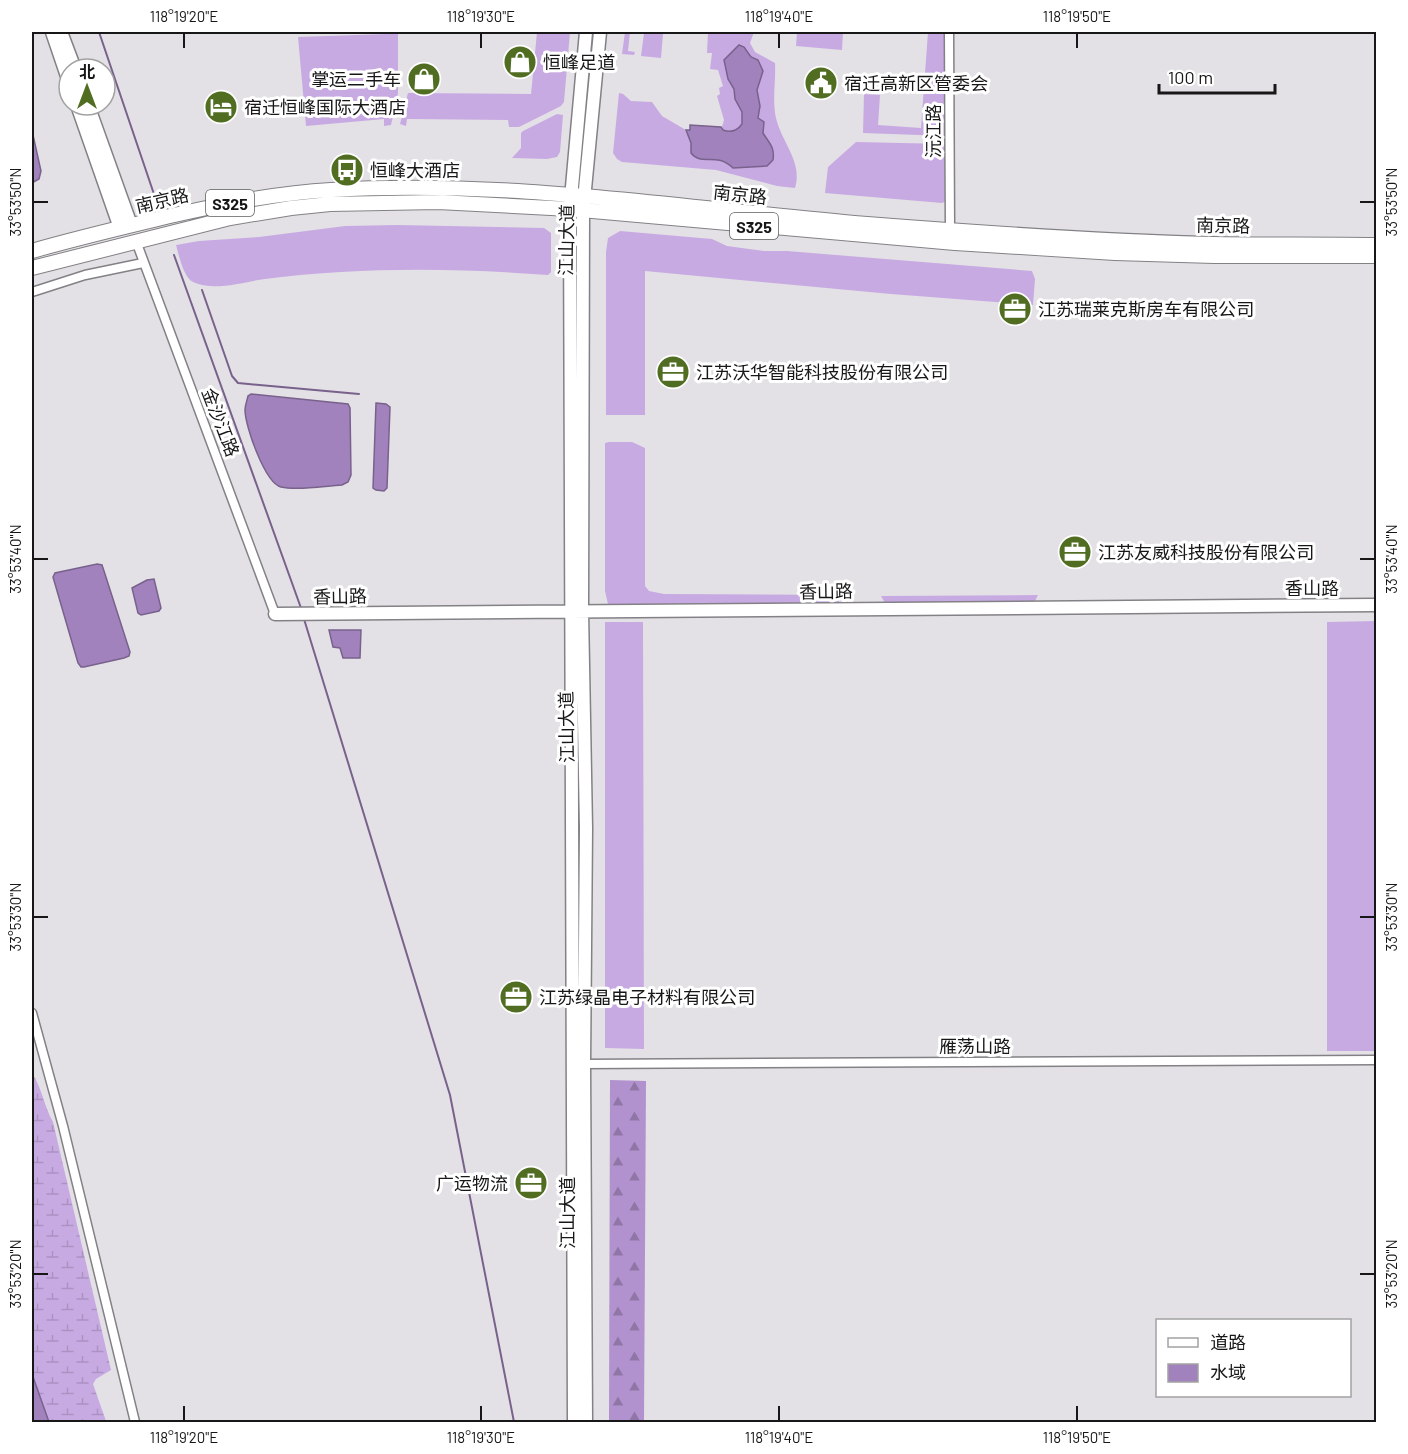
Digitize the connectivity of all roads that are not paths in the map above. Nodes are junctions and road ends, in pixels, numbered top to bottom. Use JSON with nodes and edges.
{"nodes":[{"id":1,"x":52,"y":32,"type":"edge"},
{"id":2,"x":61,"y":32,"type":"edge"},
{"id":3,"x":586,"y":32,"type":"edge"},
{"id":4,"x":600,"y":32,"type":"edge"},
{"id":5,"x":949,"y":32,"type":"edge"},
{"id":6,"x":60,"y":57,"type":"edge"},
{"id":7,"x":70,"y":57,"type":"edge"},
{"id":8,"x":82,"y":117,"type":"edge"},
{"id":9,"x":91,"y":117,"type":"edge"},
{"id":10,"x":577,"y":202,"type":"junction"},
{"id":11,"x":125,"y":227,"type":"junction"},
{"id":12,"x":950,"y":230,"type":"junction"},
{"id":13,"x":136,"y":241,"type":"junction"},
{"id":14,"x":1377,"y":244,"type":"edge"},
{"id":15,"x":32,"y":251,"type":"edge"},
{"id":16,"x":1377,"y":256,"type":"edge"},
{"id":17,"x":143,"y":263,"type":"junction"},
{"id":18,"x":32,"y":268,"type":"edge"},
{"id":19,"x":32,"y":292,"type":"edge"},
{"id":20,"x":1377,"y":605,"type":"edge"},
{"id":21,"x":576,"y":612,"type":"junction"},
{"id":22,"x":276,"y":614,"type":"joint"},
{"id":23,"x":32,"y":1013,"type":"edge"},
{"id":24,"x":1377,"y":1060,"type":"edge"},
{"id":25,"x":579,"y":1064,"type":"junction"},
{"id":26,"x":135,"y":1422,"type":"edge"},
{"id":27,"x":574,"y":1422,"type":"edge"},
{"id":28,"x":586,"y":1422,"type":"edge"}],
"edges":[{"from":1,"to":6,"type":"street"},
{"from":2,"to":7,"type":"street"},
{"from":3,"to":10,"type":"street","name":"江山大道"},
{"from":4,"to":10,"type":"street","name":"江山大道"},
{"from":5,"to":12,"type":"street","name":"沅江路"},
{"from":8,"to":11,"type":"street"},
{"from":9,"to":11,"type":"street"},
{"from":10,"to":11,"type":"main road","name":"南京路","number":"S325"},
{"from":10,"to":12,"type":"main road","name":"南京路","number":"S325"},
{"from":10,"to":13,"type":"main road","name":"南京路","number":"S325"},
{"from":10,"to":16,"type":"main road","name":"南京路","number":"S325"},
{"from":10,"to":21,"type":"street","name":"江山大道"},
{"from":11,"to":15,"type":"main road","name":"南京路","number":"S325"},
{"from":12,"to":14,"type":"main road","name":"南京路","number":"S325"},
{"from":13,"to":17,"type":"street","name":"金沙江路"},
{"from":13,"to":18,"type":"main road","name":"南京路","number":"S325"},
{"from":17,"to":19,"type":"street"},
{"from":17,"to":22,"type":"street","name":"金沙江路"},
{"from":20,"to":21,"type":"street","name":"香山路"},
{"from":21,"to":22,"type":"street","name":"香山路"},
{"from":21,"to":25,"type":"street","name":"江山大道"},
{"from":23,"to":26,"type":"street"},
{"from":24,"to":25,"type":"street","name":"雁荡山路"},
{"from":25,"to":27,"type":"street","name":"江山大道"},
{"from":25,"to":28,"type":"street","name":"江山大道"}]}
